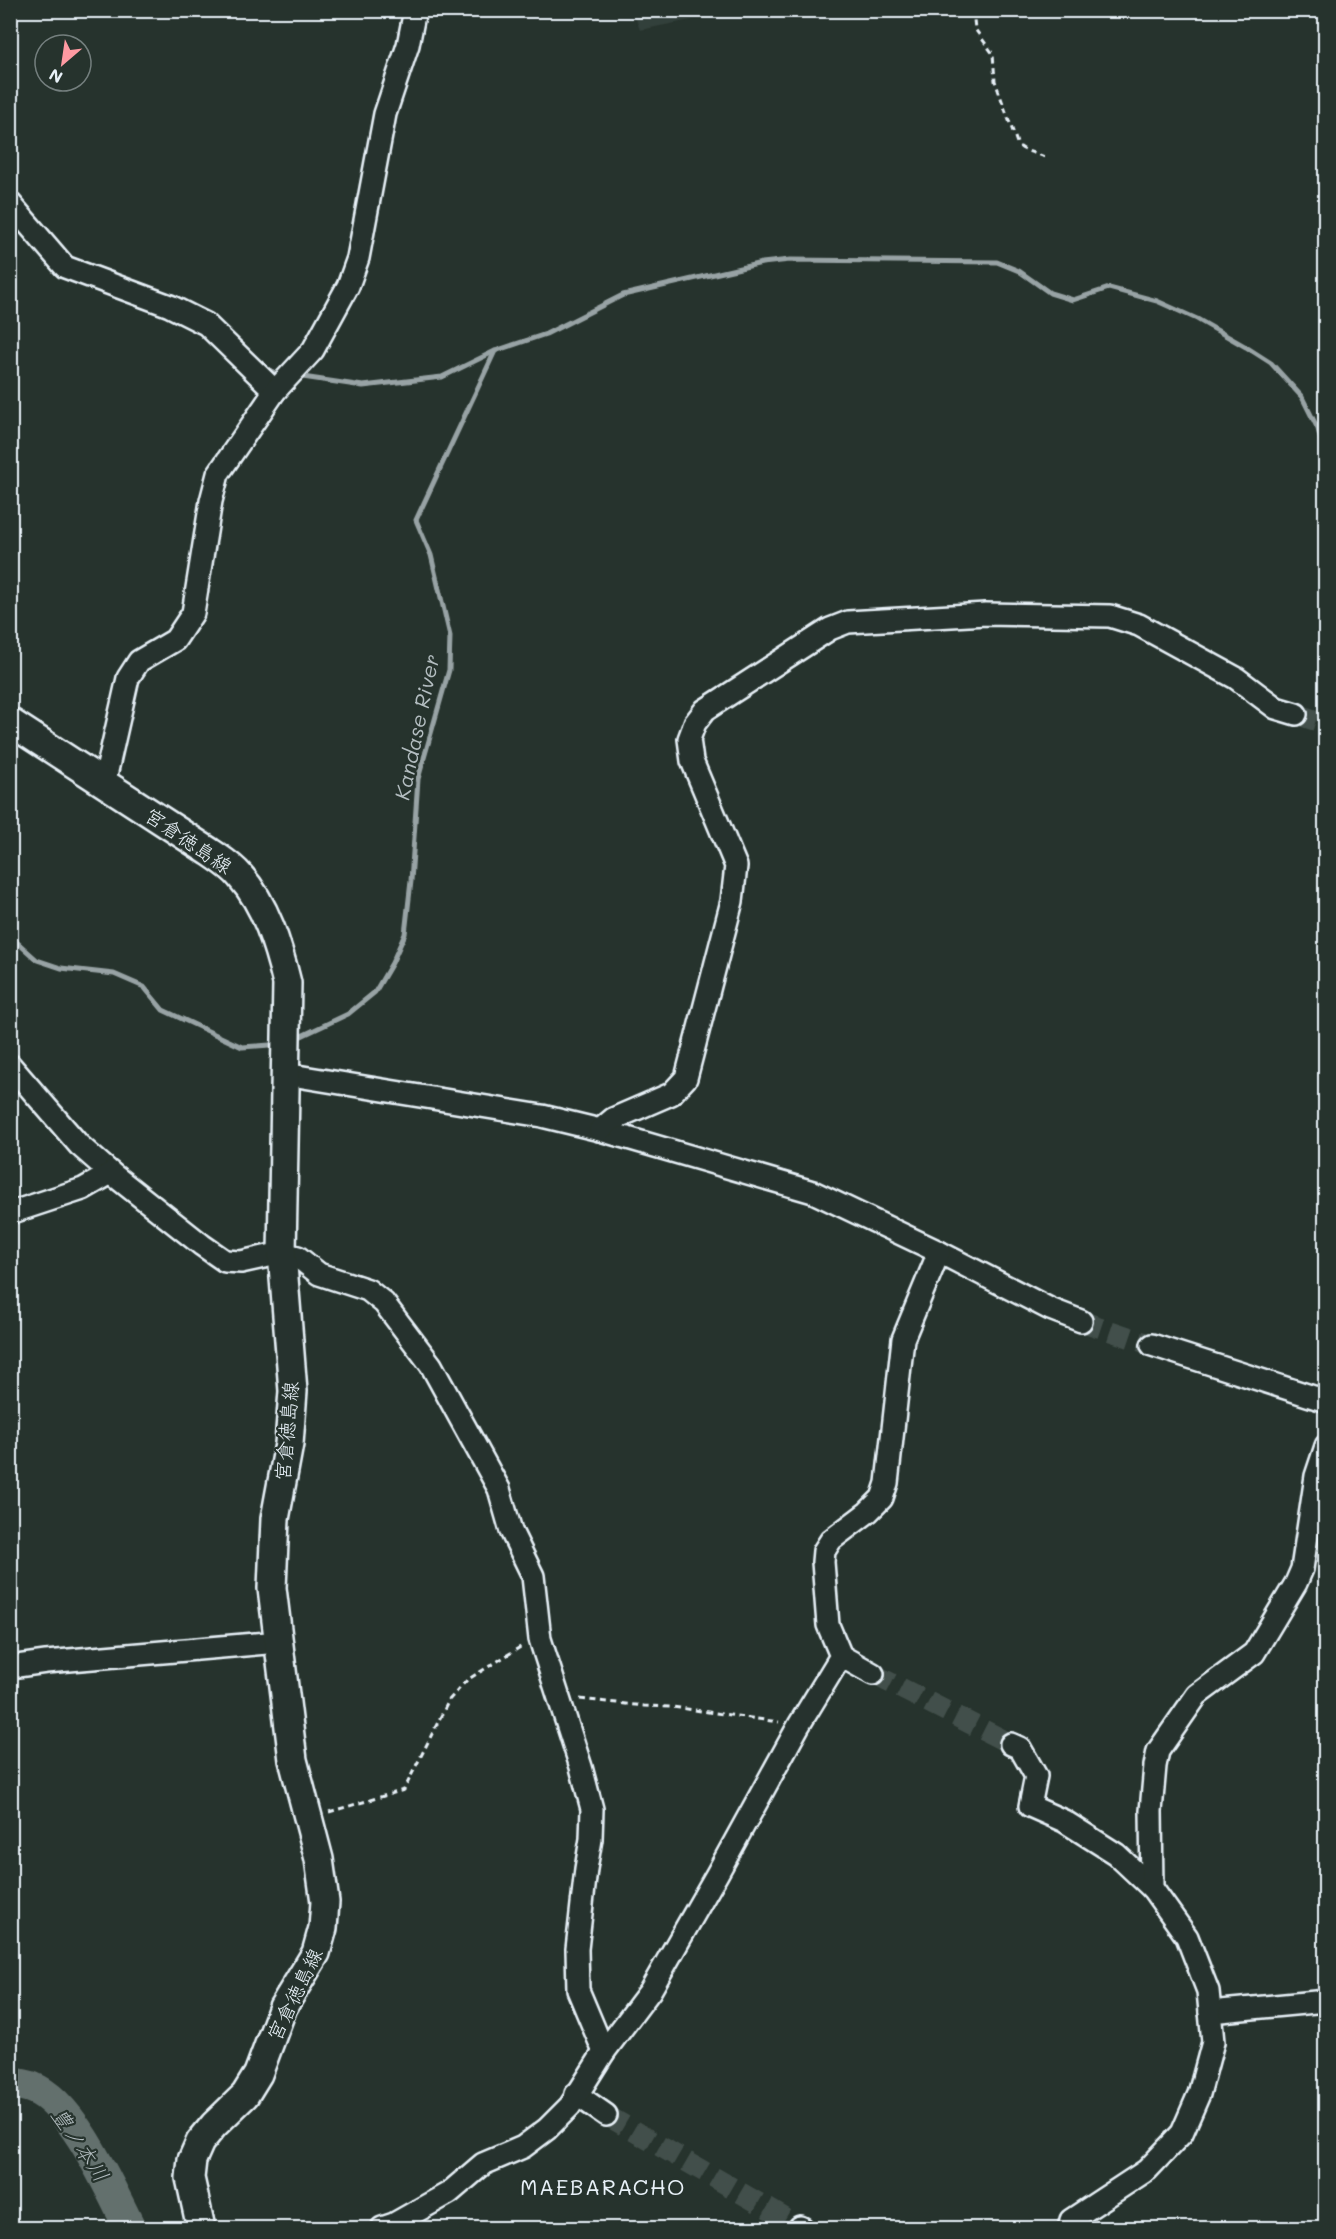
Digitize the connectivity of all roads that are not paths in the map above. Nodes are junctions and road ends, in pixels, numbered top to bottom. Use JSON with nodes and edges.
{"nodes":[{"id":1,"x":416,"y":10,"type":"edge"},
{"id":2,"x":10,"y":203,"type":"edge"},
{"id":3,"x":275,"y":390,"type":"junction"},
{"id":4,"x":1296,"y":714,"type":"tunnel mouth"},
{"id":5,"x":10,"y":722,"type":"edge"},
{"id":6,"x":104,"y":784,"type":"junction"},
{"id":7,"x":10,"y":1065,"type":"edge"},
{"id":8,"x":285,"y":1074,"type":"junction"},
{"id":9,"x":600,"y":1130,"type":"junction"},
{"id":10,"x":111,"y":1173,"type":"junction"},
{"id":11,"x":10,"y":1213,"type":"edge"},
{"id":12,"x":939,"y":1252,"type":"junction"},
{"id":13,"x":282,"y":1253,"type":"junction"},
{"id":14,"x":1081,"y":1321,"type":"tunnel mouth"},
{"id":15,"x":1152,"y":1345,"type":"tunnel mouth"},
{"id":16,"x":1326,"y":1401,"type":"edge"},
{"id":17,"x":1326,"y":1446,"type":"edge"},
{"id":18,"x":279,"y":1642,"type":"junction"},
{"id":19,"x":841,"y":1656,"type":"junction"},
{"id":20,"x":10,"y":1667,"type":"edge"},
{"id":21,"x":873,"y":1674,"type":"tunnel mouth"},
{"id":22,"x":1011,"y":1744,"type":"tunnel mouth"},
{"id":23,"x":1152,"y":1888,"type":"junction"},
{"id":24,"x":1326,"y":2001,"type":"edge"},
{"id":25,"x":1210,"y":2012,"type":"junction"},
{"id":26,"x":604,"y":2052,"type":"junction"},
{"id":27,"x":576,"y":2094,"type":"junction"},
{"id":28,"x":606,"y":2115,"type":"tunnel mouth"},
{"id":29,"x":201,"y":2229,"type":"edge"},
{"id":30,"x":382,"y":2229,"type":"edge"},
{"id":31,"x":1069,"y":2229,"type":"edge"}],
"edges":[{"from":1,"to":3,"type":"street"},
{"from":2,"to":3,"type":"street"},
{"from":3,"to":6,"type":"street"},
{"from":4,"to":9,"type":"street"},
{"from":5,"to":6,"type":"main road","name":"宮倉徳島線"},
{"from":6,"to":8,"type":"main road","name":"宮倉徳島線"},
{"from":7,"to":10,"type":"street"},
{"from":8,"to":9,"type":"street"},
{"from":8,"to":13,"type":"main road","name":"宮倉徳島線"},
{"from":9,"to":12,"type":"street"},
{"from":10,"to":11,"type":"street"},
{"from":10,"to":13,"type":"street"},
{"from":12,"to":14,"type":"street"},
{"from":12,"to":19,"type":"street"},
{"from":13,"to":18,"type":"main road","name":"宮倉徳島線"},
{"from":13,"to":26,"type":"street"},
{"from":15,"to":16,"type":"street"},
{"from":17,"to":23,"type":"street"},
{"from":18,"to":20,"type":"street"},
{"from":18,"to":29,"type":"main road","name":"宮倉徳島線"},
{"from":19,"to":21,"type":"street"},
{"from":19,"to":26,"type":"street"},
{"from":22,"to":23,"type":"street"},
{"from":23,"to":25,"type":"street"},
{"from":24,"to":25,"type":"street"},
{"from":25,"to":31,"type":"street"},
{"from":26,"to":27,"type":"street"},
{"from":27,"to":28,"type":"street"},
{"from":27,"to":30,"type":"street"}]}
